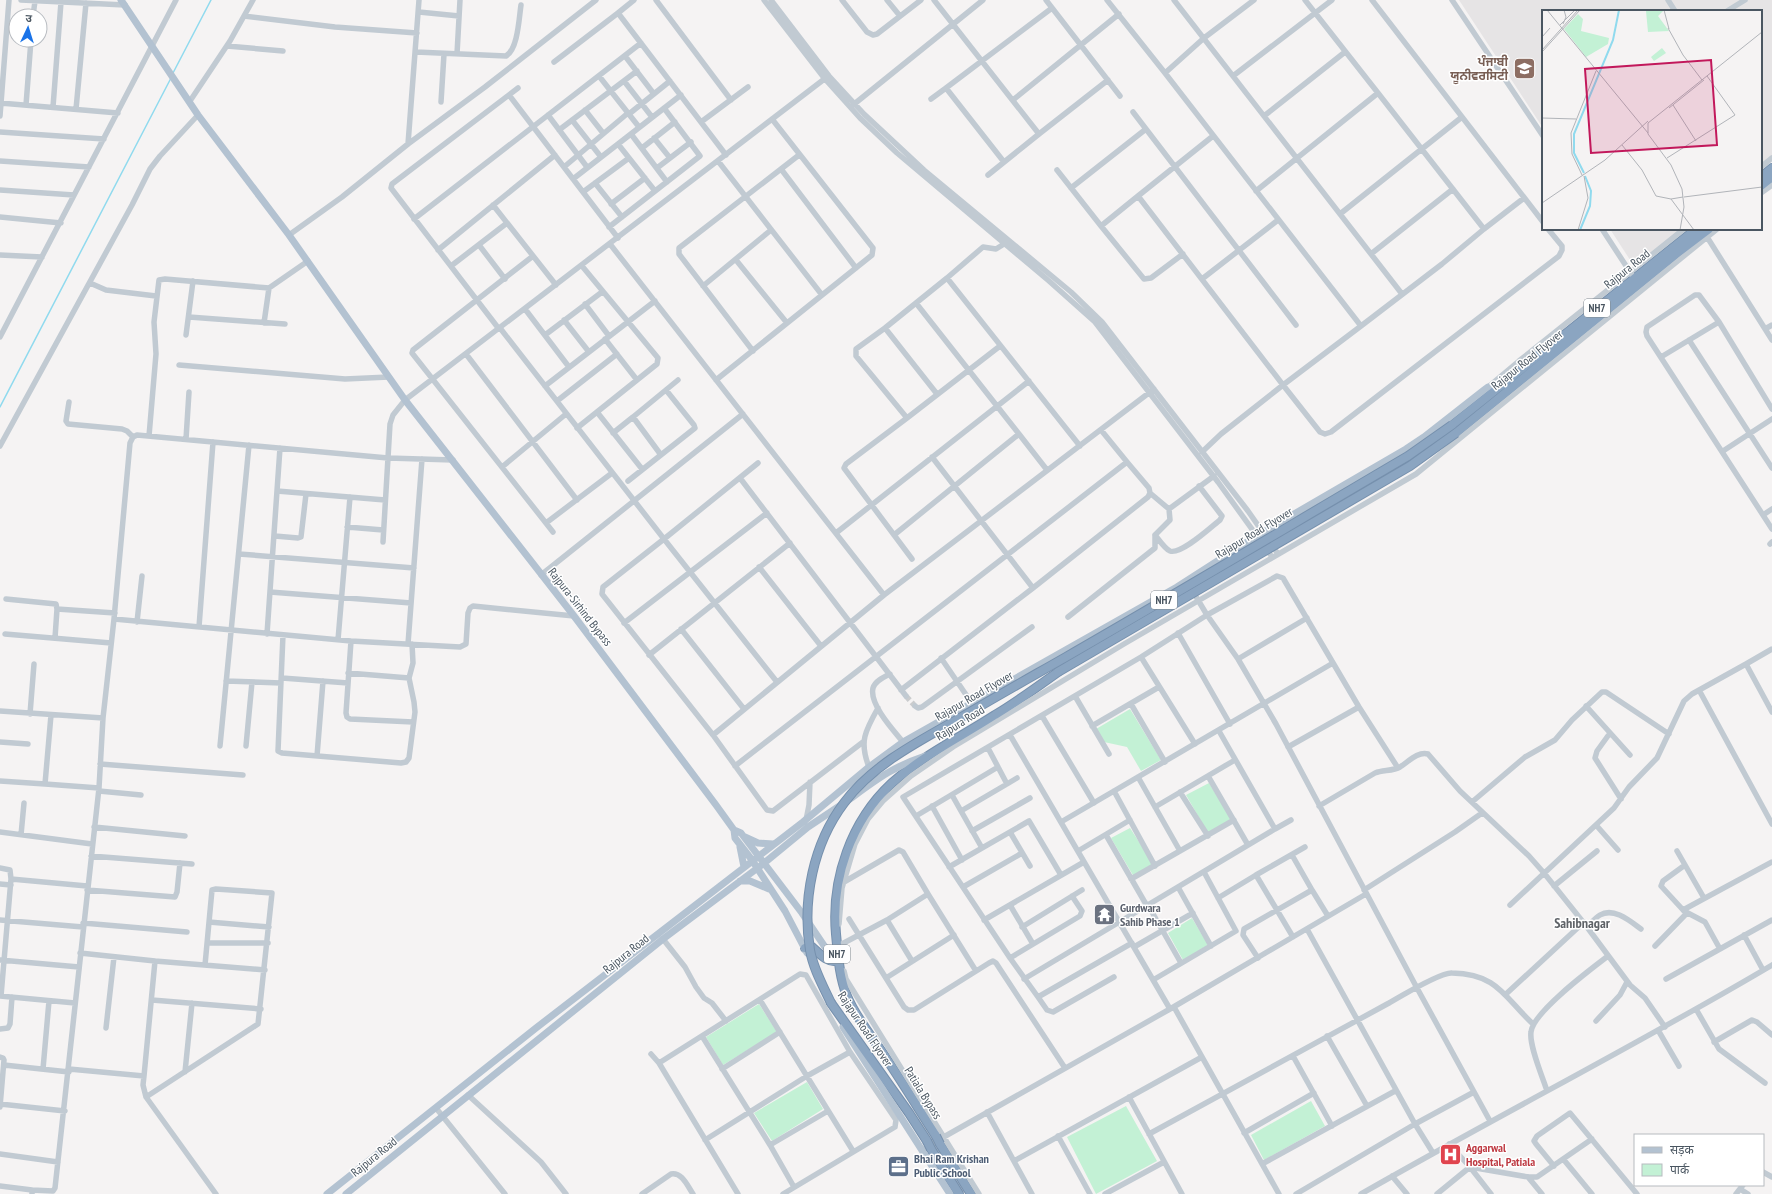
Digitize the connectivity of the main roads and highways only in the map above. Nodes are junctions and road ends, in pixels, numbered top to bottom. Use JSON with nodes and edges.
{"nodes":[{"id":1,"x":123,"y":3,"type":"edge"},
{"id":2,"x":1772,"y":168,"type":"edge"},
{"id":3,"x":1762,"y":176,"type":"edge"},
{"id":4,"x":1772,"y":177,"type":"edge"},
{"id":5,"x":1762,"y":185,"type":"edge"},
{"id":6,"x":1695,"y":230,"type":"edge"},
{"id":7,"x":1706,"y":232,"type":"edge"},
{"id":8,"x":1635,"y":278,"type":"junction"},
{"id":9,"x":1498,"y":388,"type":"junction"},
{"id":10,"x":1454,"y":429,"type":"junction"},
{"id":11,"x":1058,"y":672,"type":"joint"},
{"id":12,"x":934,"y":754,"type":"junction"},
{"id":13,"x":909,"y":770,"type":"joint"},
{"id":14,"x":740,"y":839,"type":"junction"},
{"id":15,"x":773,"y":844,"type":"junction"},
{"id":16,"x":755,"y":858,"type":"junction"},
{"id":17,"x":760,"y":866,"type":"junction"},
{"id":18,"x":744,"y":867,"type":"junction"},
{"id":19,"x":740,"y":881,"type":"junction"},
{"id":20,"x":771,"y":890,"type":"junction"},
{"id":21,"x":805,"y":948,"type":"junction"},
{"id":22,"x":838,"y":958,"type":"junction"},
{"id":23,"x":927,"y":1146,"type":"junction"},
{"id":24,"x":327,"y":1194,"type":"edge"},
{"id":25,"x":346,"y":1194,"type":"edge"},
{"id":26,"x":950,"y":1194,"type":"edge"},
{"id":27,"x":959,"y":1194,"type":"edge"},
{"id":28,"x":971,"y":1194,"type":"edge"}],
"edges":[{"from":1,"to":14,"type":"main road","name":"Rajpura-Sirhind Bypass"},
{"from":2,"to":3,"type":"highway"},
{"from":4,"to":5,"type":"highway"},
{"from":6,"to":8,"type":"highway","name":"Rajpura Road","number":"NH7"},
{"from":7,"to":8,"type":"highway","name":"Rajpura Road","number":"NH7"},
{"from":8,"to":9,"type":"highway","name":"Rajpura Road","number":"NH7"},
{"from":8,"to":10,"type":"highway","name":"Rajapur Road Flyover","number":"NH7"},
{"from":9,"to":10,"type":"highway","name":"Rajapur Road Flyover","number":"NH7"},
{"from":9,"to":15,"type":"main road","name":"Rajpura Road"},
{"from":10,"to":11,"type":"highway","name":"Rajapur Road Flyover","number":"NH7","bridge":true},
{"from":10,"to":23,"type":"highway","name":"Rajapur Road Flyover","number":"NH7","bridge":true},
{"from":11,"to":12,"type":"highway","name":"Rajpura Road","number":"NH7"},
{"from":12,"to":13,"type":"highway","name":"Rajpura Road","number":"NH7"},
{"from":12,"to":17,"type":"main road","name":"Rajpura Road"},
{"from":13,"to":22,"type":"highway","name":"Patiala Bypass","number":"NH7"},
{"from":14,"to":15,"type":"main road"},
{"from":14,"to":16,"type":"main road","name":"Rajpura-Sirhind Bypass"},
{"from":14,"to":18,"type":"main road"},
{"from":15,"to":16,"type":"main road","name":"Rajpura Road"},
{"from":16,"to":17,"type":"main road","name":"Rajpura-Sirhind Bypass"},
{"from":16,"to":18,"type":"main road","name":"Rajpura Road"},
{"from":17,"to":19,"type":"main road","name":"Rajpura Road"},
{"from":17,"to":20,"type":"main road"},
{"from":17,"to":22,"type":"main road"},
{"from":18,"to":24,"type":"main road","name":"Rajpura Road"},
{"from":19,"to":20,"type":"main road"},
{"from":19,"to":25,"type":"main road","name":"Rajpura Road"},
{"from":20,"to":21,"type":"main road"},
{"from":21,"to":22,"type":"highway"},
{"from":21,"to":23,"type":"main road"},
{"from":22,"to":28,"type":"highway","name":"Patiala Bypass","number":"NH7"},
{"from":23,"to":26,"type":"main road"},
{"from":23,"to":27,"type":"highway","name":"Rajapur Road Flyover","number":"NH7"}]}
